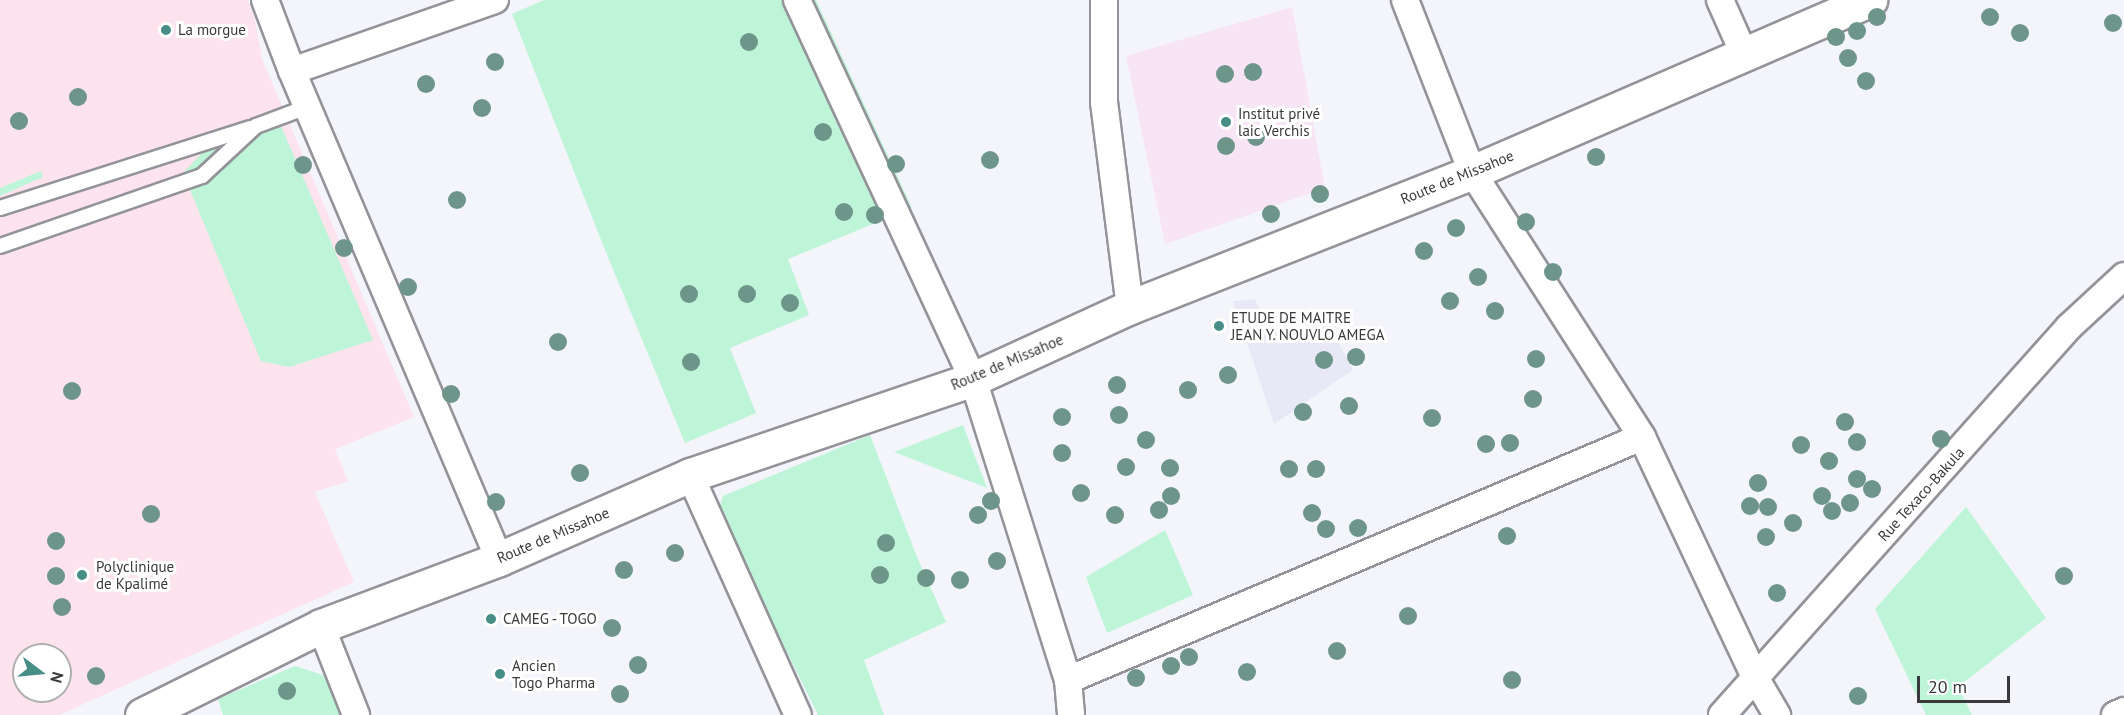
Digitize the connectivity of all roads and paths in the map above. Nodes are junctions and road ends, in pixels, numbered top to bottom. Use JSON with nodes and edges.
{"nodes":[{"id":1,"x":265,"y":0,"type":"edge"},
{"id":2,"x":495,"y":0,"type":"edge"},
{"id":3,"x":797,"y":0,"type":"edge"},
{"id":4,"x":1104,"y":0,"type":"edge"},
{"id":5,"x":1405,"y":0,"type":"edge"},
{"id":6,"x":1720,"y":0,"type":"edge"},
{"id":7,"x":1870,"y":0,"type":"edge"},
{"id":8,"x":1744,"y":54,"type":"junction"},
{"id":9,"x":292,"y":71,"type":"junction"},
{"id":10,"x":307,"y":107,"type":"junction"},
{"id":11,"x":256,"y":126,"type":"junction"},
{"id":12,"x":1472,"y":172,"type":"junction"},
{"id":13,"x":0,"y":208,"type":"edge"},
{"id":14,"x":0,"y":246,"type":"edge"},
{"id":15,"x":2124,"y":276,"type":"edge"},
{"id":16,"x":1130,"y":307,"type":"junction"},
{"id":17,"x":973,"y":379,"type":"junction"},
{"id":18,"x":1642,"y":437,"type":"junction"},
{"id":19,"x":690,"y":475,"type":"junction"},
{"id":20,"x":500,"y":559,"type":"junction"},
{"id":21,"x":321,"y":627,"type":"junction"},
{"id":22,"x":1756,"y":679,"type":"junction"},
{"id":23,"x":1068,"y":680,"type":"junction"},
{"id":24,"x":2124,"y":711,"type":"edge"},
{"id":25,"x":142,"y":715,"type":"edge"},
{"id":26,"x":356,"y":715,"type":"edge"},
{"id":27,"x":798,"y":715,"type":"edge"},
{"id":28,"x":1071,"y":715,"type":"edge"},
{"id":29,"x":1722,"y":715,"type":"edge"},
{"id":30,"x":1777,"y":715,"type":"edge"},
{"id":31,"x":2115,"y":715,"type":"edge"}],
"edges":[{"from":1,"to":9,"type":"street"},
{"from":2,"to":9,"type":"street"},
{"from":3,"to":17,"type":"street"},
{"from":4,"to":16,"type":"street"},
{"from":5,"to":12,"type":"street"},
{"from":6,"to":8,"type":"street"},
{"from":7,"to":8,"type":"main road","name":"Route de Missahoe"},
{"from":8,"to":12,"type":"main road","name":"Route de Missahoe"},
{"from":9,"to":10,"type":"street"},
{"from":10,"to":11,"type":"lane"},
{"from":10,"to":20,"type":"street"},
{"from":11,"to":13,"type":"lane"},
{"from":11,"to":14,"type":"lane"},
{"from":12,"to":16,"type":"main road","name":"Route de Missahoe"},
{"from":12,"to":18,"type":"street"},
{"from":15,"to":22,"type":"street","name":"Rue Texaco-Bakula"},
{"from":16,"to":17,"type":"main road","name":"Route de Missahoe"},
{"from":17,"to":19,"type":"main road","name":"Route de Missahoe"},
{"from":17,"to":23,"type":"street"},
{"from":18,"to":22,"type":"street"},
{"from":18,"to":23,"type":"street"},
{"from":19,"to":20,"type":"main road","name":"Route de Missahoe"},
{"from":19,"to":27,"type":"street"},
{"from":20,"to":21,"type":"main road","name":"Route de Missahoe"},
{"from":21,"to":25,"type":"main road","name":"Route de Missahoe"},
{"from":21,"to":26,"type":"street"},
{"from":22,"to":29,"type":"street","name":"Rue Texaco-Bakula"},
{"from":22,"to":30,"type":"street"},
{"from":23,"to":28,"type":"street"},
{"from":24,"to":31,"type":"street"}]}
